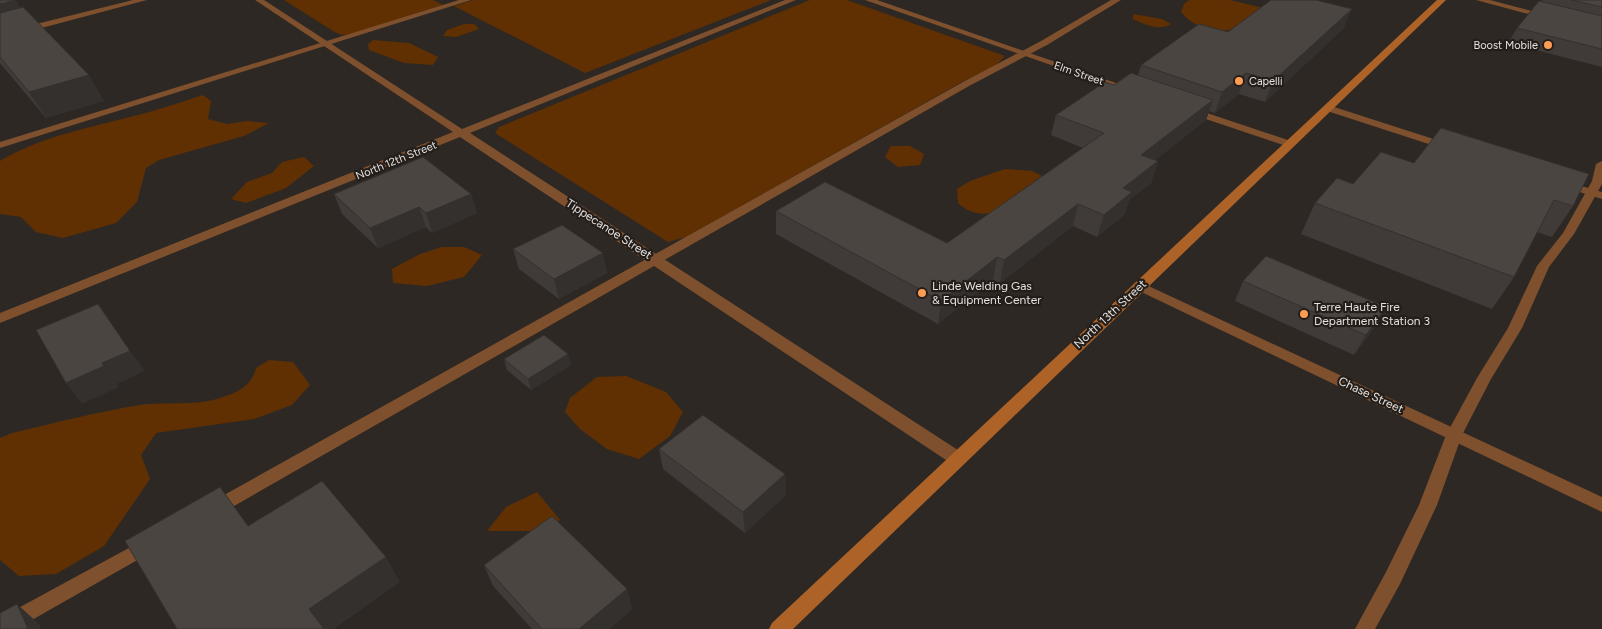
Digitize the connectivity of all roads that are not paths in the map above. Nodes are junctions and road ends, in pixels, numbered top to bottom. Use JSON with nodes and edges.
{"nodes":[{"id":1,"x":143,"y":0,"type":"edge"},
{"id":2,"x":259,"y":0,"type":"edge"},
{"id":3,"x":467,"y":0,"type":"edge"},
{"id":4,"x":792,"y":0,"type":"edge"},
{"id":5,"x":869,"y":0,"type":"edge"},
{"id":6,"x":1117,"y":0,"type":"edge"},
{"id":7,"x":1442,"y":0,"type":"edge"},
{"id":8,"x":1480,"y":0,"type":"edge"},
{"id":9,"x":1555,"y":18,"type":"edge"},
{"id":10,"x":0,"y":36,"type":"edge"},
{"id":11,"x":324,"y":44,"type":"junction"},
{"id":12,"x":1024,"y":54,"type":"junction"},
{"id":13,"x":1138,"y":93,"type":"edge"},
{"id":14,"x":1176,"y":106,"type":"edge"},
{"id":15,"x":1328,"y":108,"type":"junction"},
{"id":16,"x":463,"y":133,"type":"junction"},
{"id":17,"x":1290,"y":144,"type":"junction"},
{"id":18,"x":0,"y":145,"type":"edge"},
{"id":19,"x":1460,"y":150,"type":"edge"},
{"id":20,"x":1602,"y":164,"type":"edge"},
{"id":21,"x":1554,"y":180,"type":"edge"},
{"id":22,"x":1597,"y":194,"type":"edge"},
{"id":23,"x":656,"y":260,"type":"junction"},
{"id":24,"x":1140,"y":286,"type":"junction"},
{"id":25,"x":0,"y":318,"type":"edge"},
{"id":26,"x":1454,"y":435,"type":"junction"},
{"id":27,"x":958,"y":459,"type":"junction"},
{"id":28,"x":1602,"y":505,"type":"edge"},
{"id":29,"x":200,"y":516,"type":"edge"},
{"id":30,"x":166,"y":535,"type":"edge"},
{"id":31,"x":0,"y":628,"type":"edge"},
{"id":32,"x":779,"y":629,"type":"edge"},
{"id":33,"x":1366,"y":629,"type":"edge"}],
"edges":[{"from":1,"to":10,"type":"street"},
{"from":2,"to":11,"type":"street","name":"Tippecanoe Street"},
{"from":3,"to":11,"type":"street"},
{"from":4,"to":16,"type":"street","name":"North 12th Street"},
{"from":5,"to":12,"type":"street","name":"Elm Street"},
{"from":6,"to":12,"type":"street"},
{"from":7,"to":15,"type":"main road","name":"North 13th Street"},
{"from":8,"to":9,"type":"street"},
{"from":11,"to":16,"type":"street","name":"Tippecanoe Street"},
{"from":11,"to":18,"type":"street"},
{"from":12,"to":13,"type":"street","name":"Elm Street"},
{"from":12,"to":23,"type":"street"},
{"from":14,"to":17,"type":"street"},
{"from":15,"to":17,"type":"main road","name":"North 13th Street"},
{"from":15,"to":19,"type":"street"},
{"from":16,"to":23,"type":"street","name":"Tippecanoe Street"},
{"from":16,"to":25,"type":"street","name":"North 12th Street"},
{"from":17,"to":24,"type":"main road","name":"North 13th Street"},
{"from":20,"to":22,"type":"street"},
{"from":21,"to":22,"type":"street"},
{"from":22,"to":26,"type":"street"},
{"from":23,"to":27,"type":"street","name":"Tippecanoe Street"},
{"from":23,"to":29,"type":"street"},
{"from":24,"to":26,"type":"street","name":"Chase Street"},
{"from":24,"to":27,"type":"main road","name":"North 13th Street"},
{"from":26,"to":28,"type":"street","name":"Chase Street"},
{"from":26,"to":33,"type":"street"},
{"from":27,"to":32,"type":"main road","name":"North 13th Street"},
{"from":30,"to":31,"type":"street"}]}
